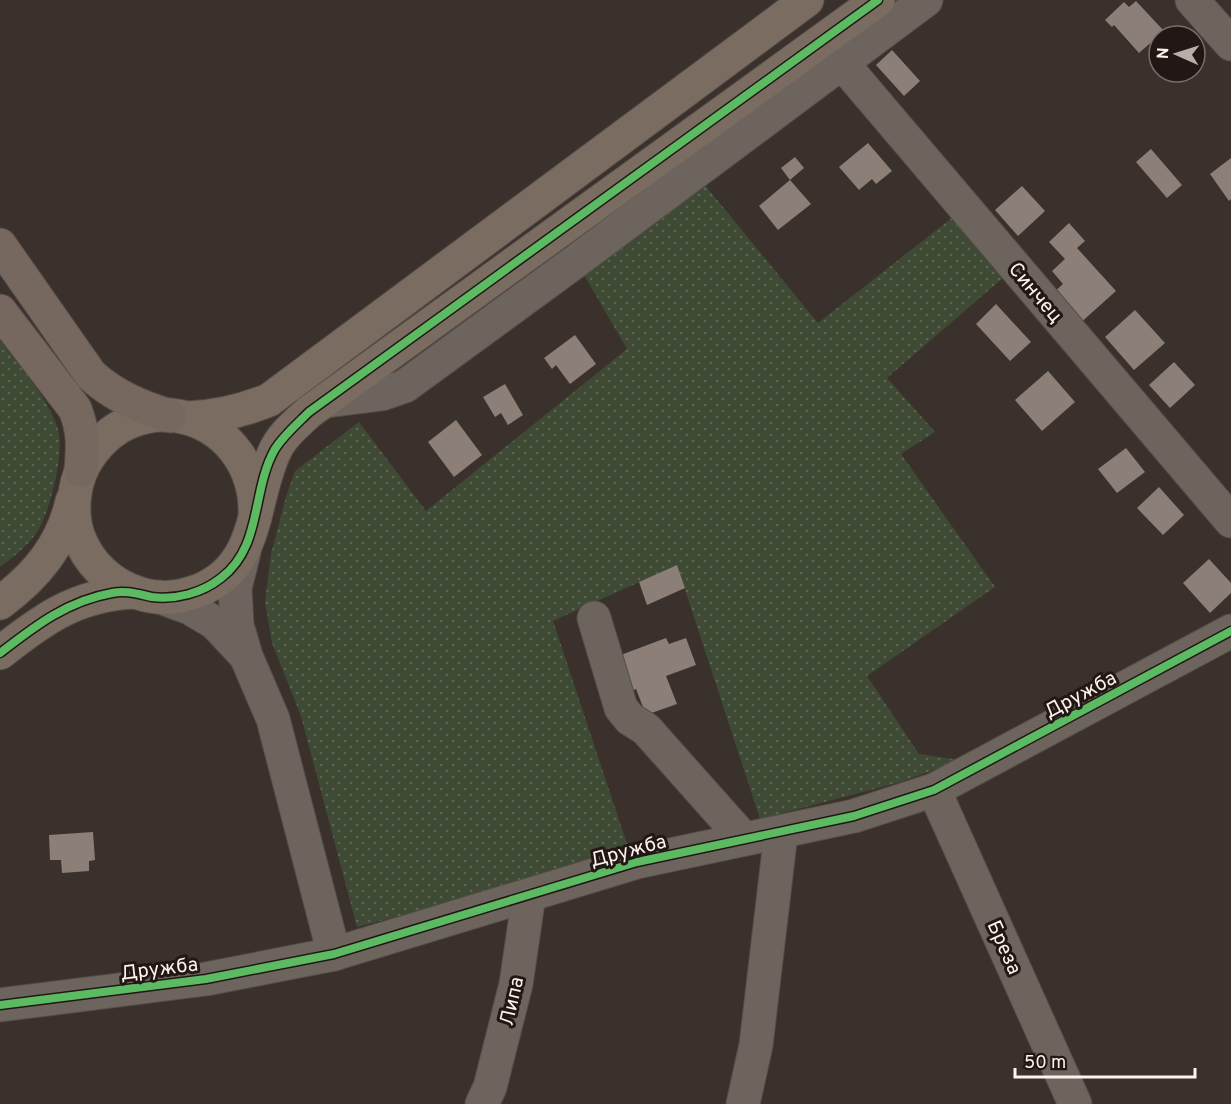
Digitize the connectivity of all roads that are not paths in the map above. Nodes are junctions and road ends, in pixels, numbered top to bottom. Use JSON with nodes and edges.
{"nodes":[{"id":1,"x":807,"y":0,"type":"edge"},
{"id":2,"x":878,"y":0,"type":"edge"},
{"id":3,"x":926,"y":0,"type":"edge"},
{"id":4,"x":1192,"y":0,"type":"edge"},
{"id":5,"x":1231,"y":44,"type":"edge"},
{"id":6,"x":842,"y":63,"type":"junction"},
{"id":7,"x":0,"y":245,"type":"edge"},
{"id":8,"x":0,"y":311,"type":"edge"},
{"id":9,"x":326,"y":401,"type":"junction"},
{"id":10,"x":179,"y":417,"type":"junction"},
{"id":11,"x":79,"y":479,"type":"junction"},
{"id":12,"x":255,"y":518,"type":"junction"},
{"id":13,"x":1231,"y":521,"type":"edge"},
{"id":14,"x":244,"y":552,"type":"junction"},
{"id":15,"x":146,"y":595,"type":"junction"},
{"id":16,"x":0,"y":603,"type":"edge"},
{"id":17,"x":594,"y":618,"type":"dead end"},
{"id":18,"x":1231,"y":631,"type":"edge"},
{"id":19,"x":0,"y":653,"type":"edge"},
{"id":20,"x":246,"y":656,"type":"junction"},
{"id":21,"x":934,"y":790,"type":"junction"},
{"id":22,"x":780,"y":833,"type":"junction"},
{"id":23,"x":743,"y":838,"type":"junction"},
{"id":24,"x":529,"y":895,"type":"junction"},
{"id":25,"x":334,"y":954,"type":"junction"},
{"id":26,"x":0,"y":1005,"type":"edge"},
{"id":27,"x":482,"y":1104,"type":"edge"},
{"id":28,"x":742,"y":1104,"type":"edge"},
{"id":29,"x":1075,"y":1104,"type":"edge"}],
"edges":[{"from":1,"to":10,"type":"main road"},
{"from":2,"to":9,"type":"main road"},
{"from":3,"to":6,"type":"street"},
{"from":4,"to":5,"type":"street"},
{"from":6,"to":9,"type":"street"},
{"from":6,"to":13,"type":"street","name":"Синчец"},
{"from":7,"to":10,"type":"highway"},
{"from":8,"to":11,"type":"highway"},
{"from":9,"to":12,"type":"main road"},
{"from":10,"to":11,"type":"main road"},
{"from":10,"to":12,"type":"main road"},
{"from":11,"to":15,"type":"main road"},
{"from":11,"to":16,"type":"main road"},
{"from":12,"to":14,"type":"main road"},
{"from":14,"to":15,"type":"main road"},
{"from":14,"to":20,"type":"street"},
{"from":15,"to":19,"type":"main road"},
{"from":15,"to":20,"type":"street"},
{"from":17,"to":23,"type":"street"},
{"from":18,"to":21,"type":"street","name":"Дружба"},
{"from":20,"to":25,"type":"street"},
{"from":21,"to":22,"type":"street","name":"Дружба"},
{"from":21,"to":29,"type":"street","name":"Бреза"},
{"from":22,"to":23,"type":"street","name":"Дружба"},
{"from":22,"to":28,"type":"street"},
{"from":23,"to":24,"type":"street","name":"Дружба"},
{"from":24,"to":25,"type":"street","name":"Дружба"},
{"from":24,"to":27,"type":"street","name":"Липа"},
{"from":25,"to":26,"type":"street","name":"Дружба"}]}
